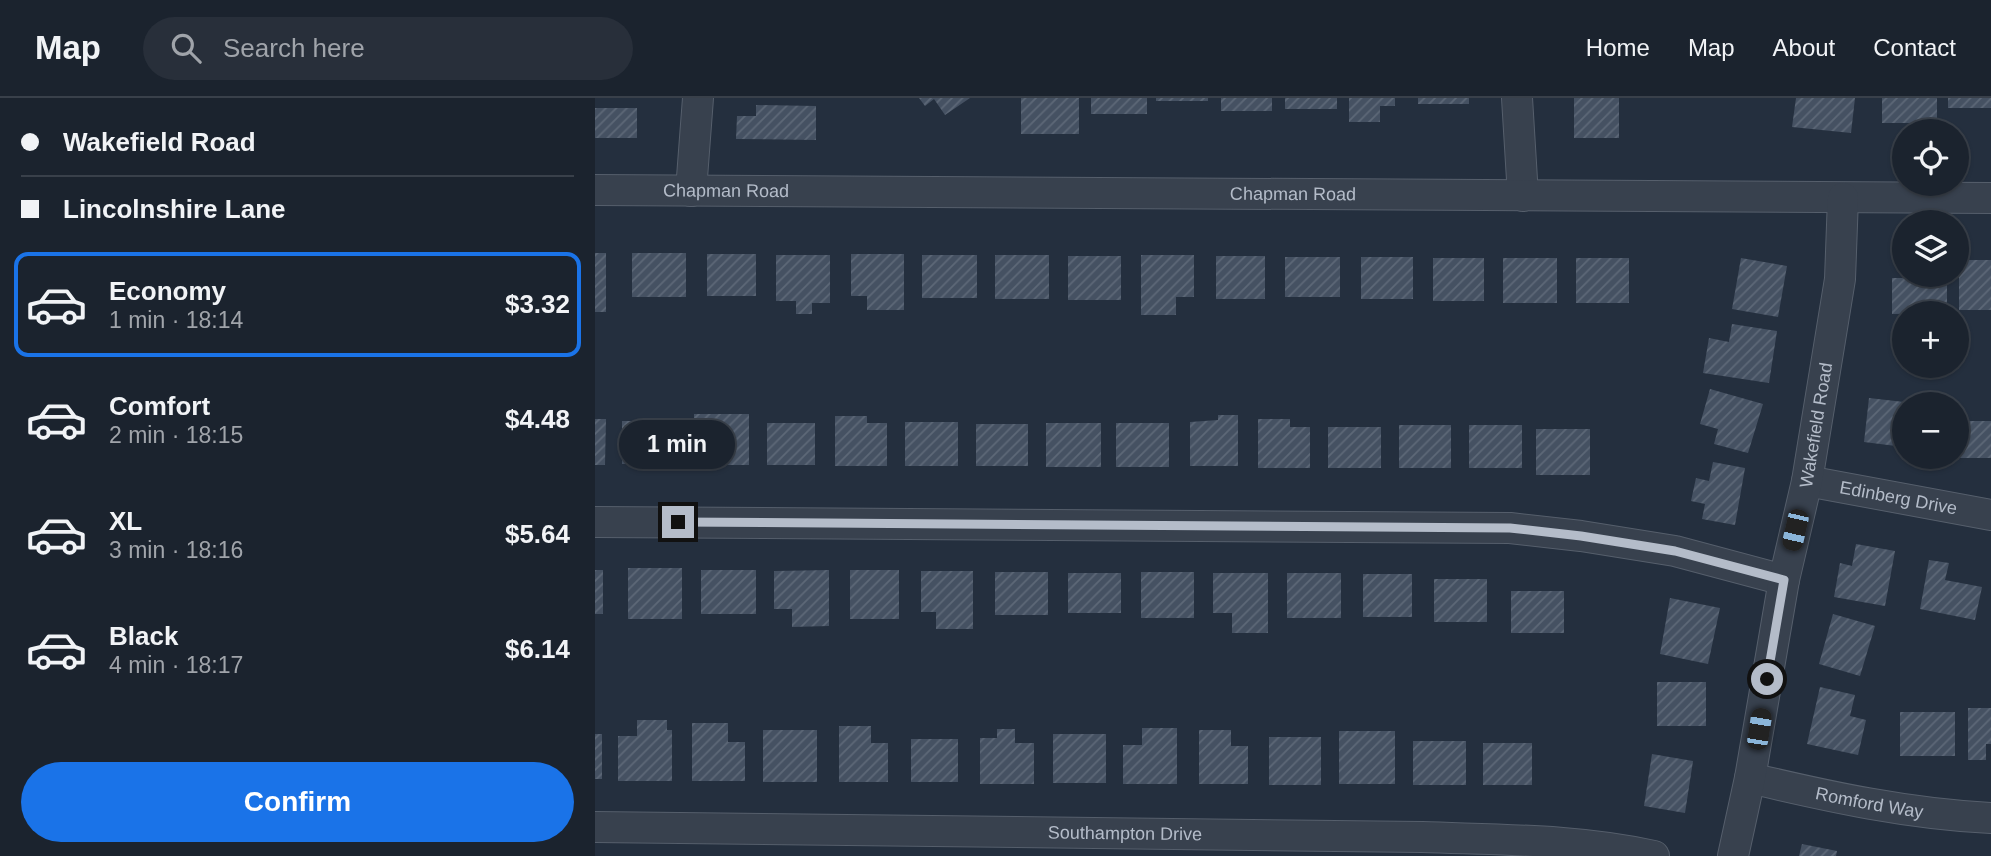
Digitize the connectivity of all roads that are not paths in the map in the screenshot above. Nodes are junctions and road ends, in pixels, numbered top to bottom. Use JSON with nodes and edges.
{"nodes":[{"id":1,"x":698,"y":98,"type":"edge"},
{"id":2,"x":1517,"y":98,"type":"edge"},
{"id":3,"x":595,"y":190,"type":"edge"},
{"id":4,"x":691,"y":191,"type":"junction"},
{"id":5,"x":1523,"y":196,"type":"junction"},
{"id":6,"x":1843,"y":198,"type":"junction"},
{"id":7,"x":1991,"y":198,"type":"edge"},
{"id":8,"x":1807,"y":481,"type":"junction"},
{"id":9,"x":1991,"y":515,"type":"edge"},
{"id":10,"x":595,"y":522,"type":"edge"},
{"id":11,"x":1784,"y":580,"type":"junction"},
{"id":12,"x":1750,"y":778,"type":"junction"},
{"id":13,"x":1991,"y":817,"type":"edge"},
{"id":14,"x":595,"y":827,"type":"edge"},
{"id":15,"x":1654,"y":856,"type":"edge"},
{"id":16,"x":1733,"y":856,"type":"edge"}],
"edges":[{"from":1,"to":4,"type":"street"},
{"from":2,"to":5,"type":"street"},
{"from":3,"to":4,"type":"street","name":"Chapman Road"},
{"from":4,"to":5,"type":"street","name":"Chapman Road"},
{"from":5,"to":6,"type":"street","name":"Chapman Road"},
{"from":6,"to":7,"type":"street","name":"Chapman Road"},
{"from":6,"to":8,"type":"street","name":"Wakefield Road"},
{"from":8,"to":9,"type":"street","name":"Edinberg Drive"},
{"from":8,"to":11,"type":"street","name":"Wakefield Road"},
{"from":10,"to":11,"type":"street"},
{"from":11,"to":12,"type":"street","name":"Wakefield Road"},
{"from":12,"to":13,"type":"street","name":"Romford Way"},
{"from":12,"to":16,"type":"street","name":"Wakefield Road"},
{"from":14,"to":15,"type":"street","name":"Southampton Drive"}]}
